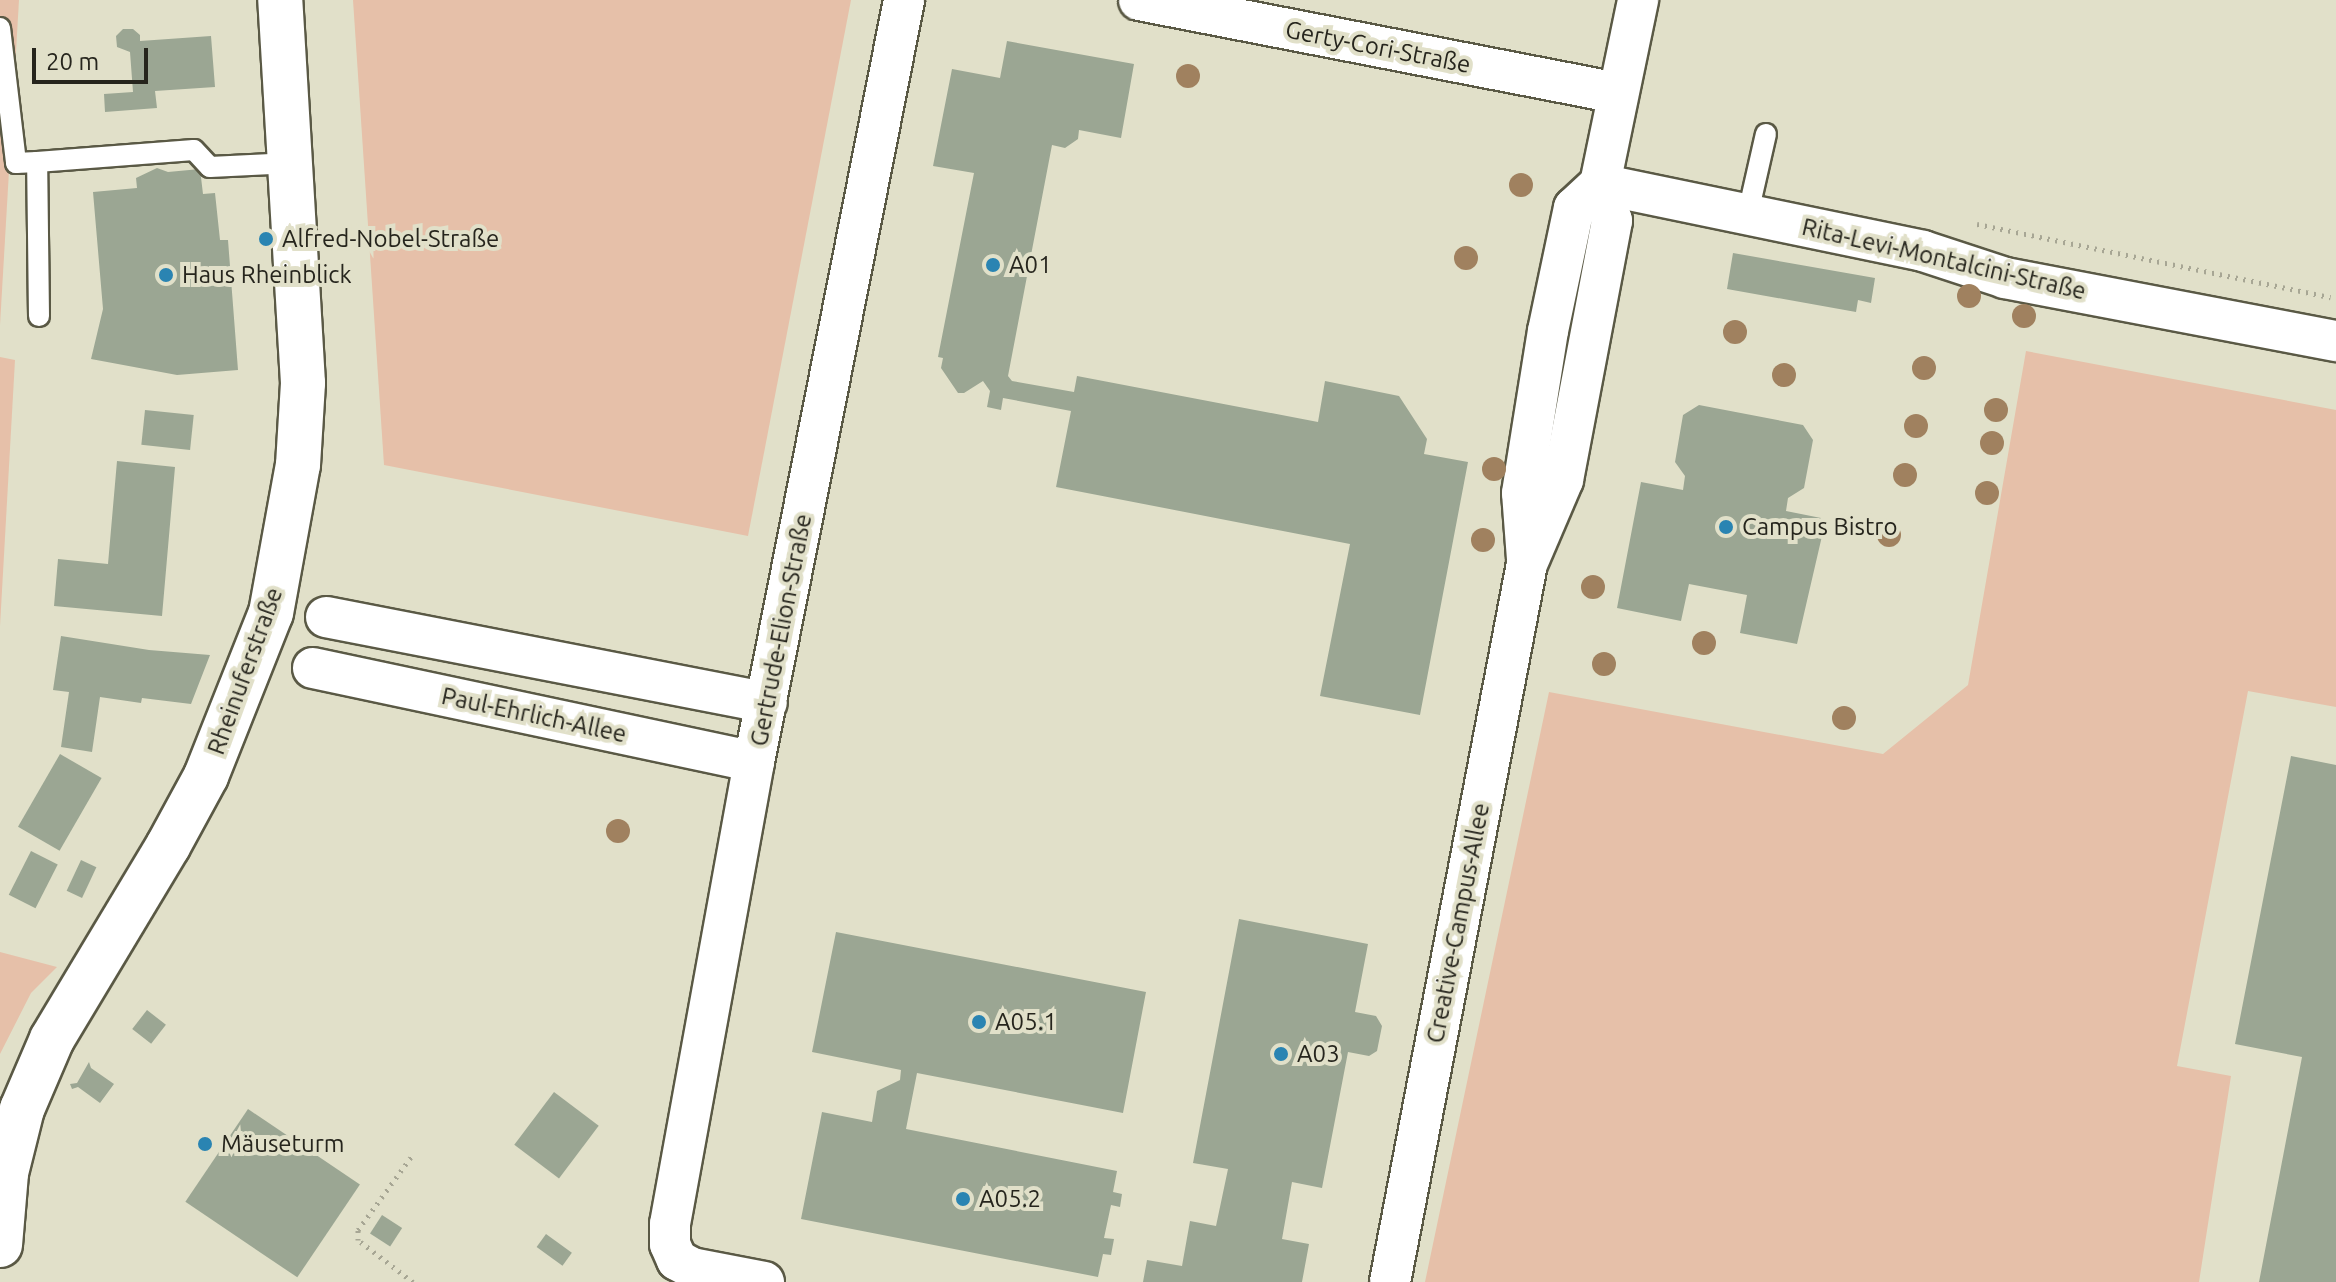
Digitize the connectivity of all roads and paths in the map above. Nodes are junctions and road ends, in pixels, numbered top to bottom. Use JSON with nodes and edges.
{"nodes":[{"id":1,"x":280,"y":0,"type":"edge"},
{"id":2,"x":904,"y":0,"type":"edge"},
{"id":3,"x":1139,"y":0,"type":"edge"},
{"id":4,"x":1638,"y":0,"type":"edge"},
{"id":5,"x":0,"y":28,"type":"edge"},
{"id":6,"x":1618,"y":93,"type":"junction"},
{"id":7,"x":1766,"y":134,"type":"dead end"},
{"id":8,"x":37,"y":162,"type":"junction"},
{"id":9,"x":292,"y":163,"type":"junction"},
{"id":10,"x":1600,"y":184,"type":"junction"},
{"id":11,"x":1748,"y":213,"type":"junction"},
{"id":12,"x":1969,"y":222,"type":"dead end"},
{"id":13,"x":2336,"y":299,"type":"edge"},
{"id":14,"x":39,"y":316,"type":"dead end"},
{"id":15,"x":2336,"y":341,"type":"edge"},
{"id":16,"x":326,"y":617,"type":"dead end"},
{"id":17,"x":313,"y":668,"type":"dead end"},
{"id":18,"x":767,"y":703,"type":"junction"},
{"id":19,"x":754,"y":762,"type":"junction"},
{"id":20,"x":414,"y":1153,"type":"dead end"},
{"id":21,"x":0,"y":1245,"type":"edge"},
{"id":22,"x":413,"y":1282,"type":"edge"},
{"id":23,"x":764,"y":1282,"type":"edge"},
{"id":24,"x":1390,"y":1282,"type":"edge"}],
"edges":[{"from":1,"to":9,"type":"street","name":"Rheinuferstraße"},
{"from":2,"to":18,"type":"street","name":"Gertrude-Elion-Straße"},
{"from":3,"to":6,"type":"street","name":"Gerty-Cori-Straße"},
{"from":4,"to":6,"type":"street","name":"Creative-Campus-Allee"},
{"from":5,"to":8,"type":"lane"},
{"from":6,"to":10,"type":"street","name":"Creative-Campus-Allee"},
{"from":7,"to":11,"type":"lane"},
{"from":8,"to":9,"type":"lane"},
{"from":8,"to":14,"type":"lane"},
{"from":9,"to":21,"type":"street","name":"Rheinuferstraße"},
{"from":10,"to":11,"type":"street","name":"Rita-Levi-Montalcini-Straße"},
{"from":10,"to":24,"type":"street","name":"Creative-Campus-Allee"},
{"from":11,"to":15,"type":"street","name":"Rita-Levi-Montalcini-Straße"},
{"from":12,"to":13,"type":"path"},
{"from":16,"to":18,"type":"street"},
{"from":17,"to":19,"type":"street","name":"Paul-Ehrlich-Allee"},
{"from":18,"to":19,"type":"street","name":"Gertrude-Elion-Straße"},
{"from":19,"to":23,"type":"street","name":"Gertrude-Elion-Straße"},
{"from":20,"to":22,"type":"path"}]}
